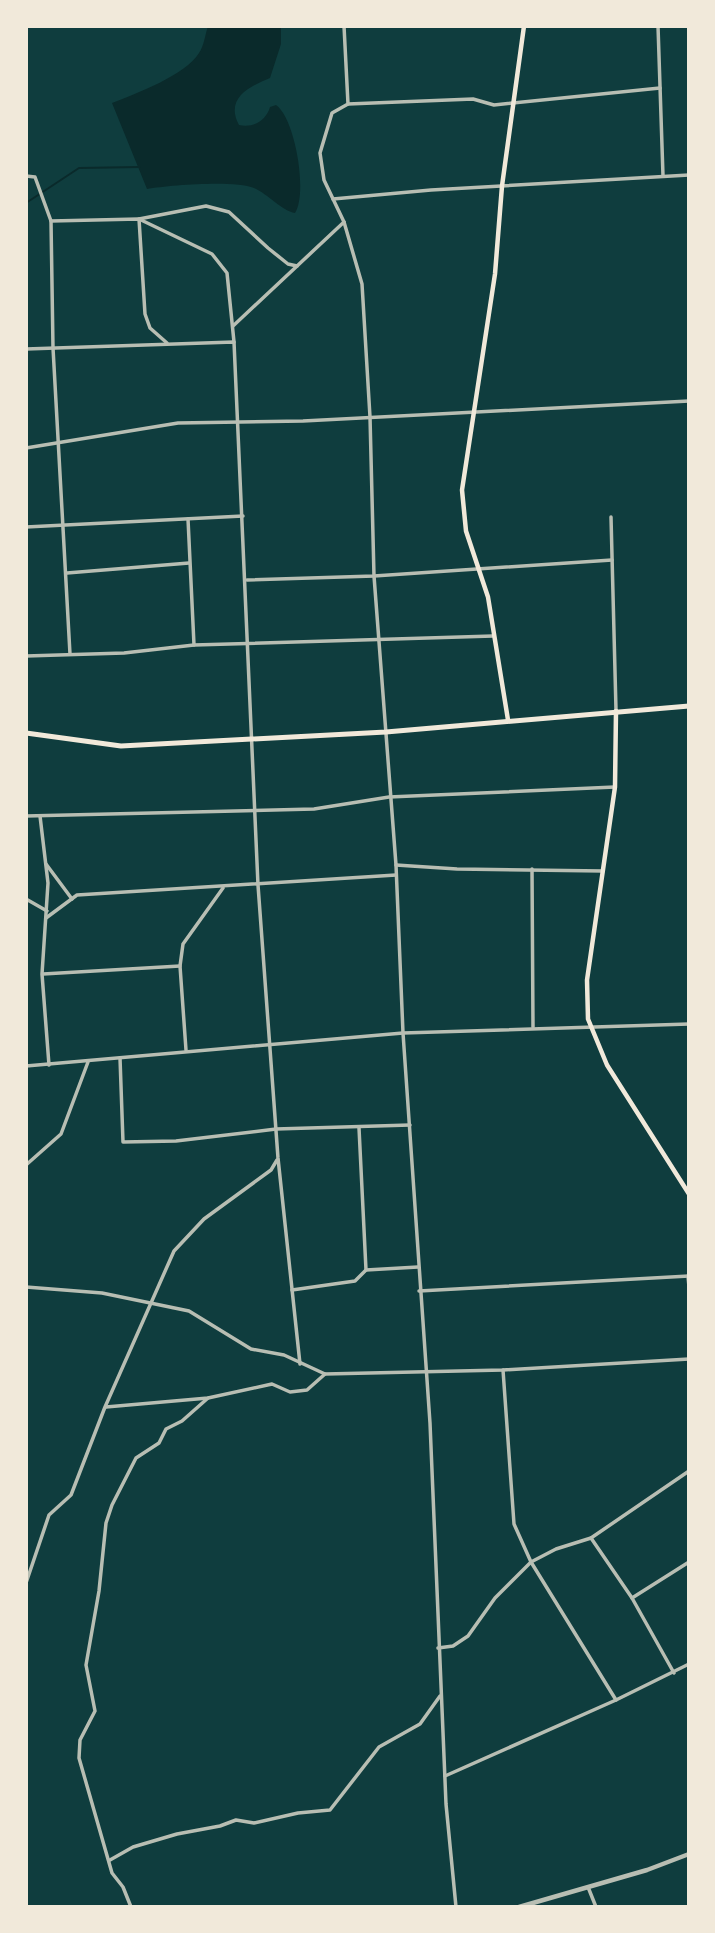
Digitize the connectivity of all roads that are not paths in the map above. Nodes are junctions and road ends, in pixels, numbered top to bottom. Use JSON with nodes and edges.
{"nodes":[{"id":1,"x":345,"y":26,"type":"edge"},
{"id":2,"x":523,"y":26,"type":"edge"},
{"id":3,"x":658,"y":26,"type":"edge"},
{"id":4,"x":660,"y":88,"type":"junction"},
{"id":5,"x":514,"y":102,"type":"junction"},
{"id":6,"x":348,"y":104,"type":"junction"},
{"id":7,"x":689,"y":175,"type":"edge"},
{"id":8,"x":26,"y":176,"type":"edge"},
{"id":9,"x":663,"y":176,"type":"junction"},
{"id":10,"x":502,"y":186,"type":"junction"},
{"id":11,"x":332,"y":199,"type":"junction"},
{"id":12,"x":139,"y":219,"type":"junction"},
{"id":13,"x":51,"y":221,"type":"junction"},
{"id":14,"x":344,"y":222,"type":"junction"},
{"id":15,"x":298,"y":266,"type":"junction"},
{"id":16,"x":233,"y":326,"type":"junction"},
{"id":17,"x":234,"y":342,"type":"junction"},
{"id":18,"x":168,"y":345,"type":"junction"},
{"id":19,"x":53,"y":348,"type":"junction"},
{"id":20,"x":26,"y":349,"type":"edge"},
{"id":21,"x":689,"y":401,"type":"edge"},
{"id":22,"x":474,"y":412,"type":"junction"},
{"id":23,"x":370,"y":416,"type":"junction"},
{"id":24,"x":239,"y":423,"type":"junction"},
{"id":25,"x":59,"y":443,"type":"junction"},
{"id":26,"x":26,"y":448,"type":"edge"},
{"id":27,"x":243,"y":516,"type":"junction"},
{"id":28,"x":611,"y":517,"type":"dead end"},
{"id":29,"x":188,"y":519,"type":"junction"},
{"id":30,"x":64,"y":526,"type":"junction"},
{"id":31,"x":26,"y":527,"type":"edge"},
{"id":32,"x":612,"y":560,"type":"junction"},
{"id":33,"x":189,"y":563,"type":"junction"},
{"id":34,"x":478,"y":569,"type":"junction"},
{"id":35,"x":67,"y":573,"type":"junction"},
{"id":36,"x":374,"y":576,"type":"junction"},
{"id":37,"x":247,"y":580,"type":"junction"},
{"id":38,"x":493,"y":636,"type":"junction"},
{"id":39,"x":381,"y":637,"type":"junction"},
{"id":40,"x":250,"y":644,"type":"junction"},
{"id":41,"x":194,"y":645,"type":"junction"},
{"id":42,"x":70,"y":654,"type":"junction"},
{"id":43,"x":26,"y":656,"type":"edge"},
{"id":44,"x":689,"y":706,"type":"edge"},
{"id":45,"x":616,"y":710,"type":"junction"},
{"id":46,"x":508,"y":720,"type":"junction"},
{"id":47,"x":386,"y":732,"type":"junction"},
{"id":48,"x":26,"y":733,"type":"edge"},
{"id":49,"x":250,"y":739,"type":"junction"},
{"id":50,"x":615,"y":787,"type":"junction"},
{"id":51,"x":389,"y":797,"type":"junction"},
{"id":52,"x":254,"y":808,"type":"junction"},
{"id":53,"x":40,"y":815,"type":"junction"},
{"id":54,"x":26,"y":816,"type":"edge"},
{"id":55,"x":45,"y":863,"type":"junction"},
{"id":56,"x":396,"y":865,"type":"junction"},
{"id":57,"x":532,"y":869,"type":"junction"},
{"id":58,"x":603,"y":871,"type":"junction"},
{"id":59,"x":396,"y":875,"type":"junction"},
{"id":60,"x":258,"y":885,"type":"junction"},
{"id":61,"x":223,"y":888,"type":"junction"},
{"id":62,"x":26,"y":899,"type":"edge"},
{"id":63,"x":72,"y":899,"type":"junction"},
{"id":64,"x":47,"y":911,"type":"junction"},
{"id":65,"x":46,"y":918,"type":"junction"},
{"id":66,"x":180,"y":966,"type":"junction"},
{"id":67,"x":42,"y":974,"type":"junction"},
{"id":68,"x":689,"y":1024,"type":"edge"},
{"id":69,"x":590,"y":1026,"type":"junction"},
{"id":70,"x":533,"y":1027,"type":"junction"},
{"id":71,"x":402,"y":1033,"type":"junction"},
{"id":72,"x":270,"y":1044,"type":"junction"},
{"id":73,"x":186,"y":1051,"type":"junction"},
{"id":74,"x":120,"y":1058,"type":"junction"},
{"id":75,"x":88,"y":1062,"type":"junction"},
{"id":76,"x":49,"y":1065,"type":"junction"},
{"id":77,"x":26,"y":1066,"type":"edge"},
{"id":78,"x":410,"y":1125,"type":"junction"},
{"id":79,"x":359,"y":1128,"type":"junction"},
{"id":80,"x":276,"y":1129,"type":"junction"},
{"id":81,"x":278,"y":1158,"type":"junction"},
{"id":82,"x":26,"y":1165,"type":"edge"},
{"id":83,"x":688,"y":1191,"type":"edge"},
{"id":84,"x":418,"y":1267,"type":"junction"},
{"id":85,"x":366,"y":1270,"type":"junction"},
{"id":86,"x":688,"y":1276,"type":"edge"},
{"id":87,"x":26,"y":1287,"type":"edge"},
{"id":88,"x":689,"y":1287,"type":"edge"},
{"id":89,"x":292,"y":1290,"type":"junction"},
{"id":90,"x":419,"y":1291,"type":"junction"},
{"id":91,"x":151,"y":1303,"type":"junction"},
{"id":92,"x":689,"y":1359,"type":"edge"},
{"id":93,"x":300,"y":1364,"type":"junction"},
{"id":94,"x":503,"y":1370,"type":"junction"},
{"id":95,"x":425,"y":1371,"type":"junction"},
{"id":96,"x":325,"y":1374,"type":"junction"},
{"id":97,"x":208,"y":1398,"type":"junction"},
{"id":98,"x":105,"y":1407,"type":"junction"},
{"id":99,"x":689,"y":1471,"type":"edge"},
{"id":100,"x":591,"y":1538,"type":"junction"},
{"id":101,"x":531,"y":1562,"type":"junction"},
{"id":102,"x":689,"y":1562,"type":"edge"},
{"id":103,"x":26,"y":1583,"type":"edge"},
{"id":104,"x":632,"y":1598,"type":"junction"},
{"id":105,"x":438,"y":1647,"type":"junction"},
{"id":106,"x":689,"y":1664,"type":"edge"},
{"id":107,"x":674,"y":1673,"type":"junction"},
{"id":108,"x":440,"y":1695,"type":"junction"},
{"id":109,"x":616,"y":1700,"type":"junction"},
{"id":110,"x":445,"y":1776,"type":"junction"},
{"id":111,"x":689,"y":1854,"type":"edge"},
{"id":112,"x":110,"y":1860,"type":"junction"},
{"id":113,"x":588,"y":1887,"type":"junction"},
{"id":114,"x":131,"y":1907,"type":"edge"},
{"id":115,"x":456,"y":1907,"type":"edge"},
{"id":116,"x":519,"y":1907,"type":"edge"},
{"id":117,"x":596,"y":1907,"type":"edge"}],
"edges":[{"from":1,"to":6,"type":"street"},
{"from":2,"to":5,"type":"main road"},
{"from":3,"to":4,"type":"street"},
{"from":4,"to":5,"type":"street"},
{"from":4,"to":9,"type":"street"},
{"from":5,"to":6,"type":"street"},
{"from":5,"to":10,"type":"main road"},
{"from":6,"to":11,"type":"street"},
{"from":7,"to":9,"type":"street"},
{"from":8,"to":13,"type":"street"},
{"from":9,"to":10,"type":"street"},
{"from":10,"to":11,"type":"street"},
{"from":10,"to":22,"type":"main road"},
{"from":11,"to":14,"type":"street"},
{"from":12,"to":13,"type":"street"},
{"from":12,"to":15,"type":"street"},
{"from":12,"to":16,"type":"street"},
{"from":12,"to":18,"type":"street"},
{"from":13,"to":19,"type":"street"},
{"from":14,"to":15,"type":"street"},
{"from":14,"to":23,"type":"street"},
{"from":15,"to":16,"type":"street"},
{"from":16,"to":17,"type":"street"},
{"from":17,"to":18,"type":"street"},
{"from":17,"to":24,"type":"street"},
{"from":18,"to":19,"type":"street"},
{"from":19,"to":20,"type":"street"},
{"from":19,"to":25,"type":"street"},
{"from":21,"to":22,"type":"street"},
{"from":22,"to":23,"type":"street"},
{"from":22,"to":34,"type":"main road"},
{"from":23,"to":24,"type":"street"},
{"from":23,"to":36,"type":"street"},
{"from":24,"to":25,"type":"street"},
{"from":24,"to":27,"type":"street"},
{"from":25,"to":26,"type":"street"},
{"from":25,"to":30,"type":"street"},
{"from":27,"to":29,"type":"street"},
{"from":27,"to":37,"type":"street"},
{"from":28,"to":32,"type":"street"},
{"from":29,"to":30,"type":"street"},
{"from":29,"to":33,"type":"street"},
{"from":30,"to":31,"type":"street"},
{"from":30,"to":35,"type":"street"},
{"from":32,"to":34,"type":"street"},
{"from":32,"to":45,"type":"street"},
{"from":33,"to":35,"type":"street"},
{"from":33,"to":41,"type":"street"},
{"from":34,"to":36,"type":"street"},
{"from":34,"to":38,"type":"main road"},
{"from":35,"to":42,"type":"street"},
{"from":36,"to":37,"type":"street"},
{"from":36,"to":39,"type":"street"},
{"from":37,"to":40,"type":"street"},
{"from":38,"to":39,"type":"street"},
{"from":38,"to":46,"type":"main road"},
{"from":39,"to":40,"type":"street"},
{"from":39,"to":47,"type":"street"},
{"from":40,"to":41,"type":"street"},
{"from":40,"to":49,"type":"street"},
{"from":41,"to":42,"type":"street"},
{"from":42,"to":43,"type":"street"},
{"from":44,"to":45,"type":"highway"},
{"from":45,"to":46,"type":"highway"},
{"from":45,"to":50,"type":"main road"},
{"from":46,"to":47,"type":"highway"},
{"from":47,"to":49,"type":"highway"},
{"from":47,"to":51,"type":"street"},
{"from":48,"to":49,"type":"highway"},
{"from":49,"to":52,"type":"street"},
{"from":50,"to":51,"type":"street"},
{"from":50,"to":58,"type":"main road"},
{"from":51,"to":52,"type":"street"},
{"from":51,"to":56,"type":"street"},
{"from":52,"to":53,"type":"street"},
{"from":52,"to":60,"type":"street"},
{"from":53,"to":54,"type":"street"},
{"from":53,"to":55,"type":"street"},
{"from":55,"to":63,"type":"street"},
{"from":55,"to":64,"type":"street"},
{"from":56,"to":57,"type":"street"},
{"from":56,"to":59,"type":"street"},
{"from":57,"to":58,"type":"street"},
{"from":57,"to":70,"type":"street"},
{"from":58,"to":69,"type":"main road"},
{"from":59,"to":60,"type":"street"},
{"from":59,"to":71,"type":"street"},
{"from":60,"to":61,"type":"street"},
{"from":60,"to":72,"type":"street"},
{"from":61,"to":63,"type":"street"},
{"from":61,"to":66,"type":"street"},
{"from":62,"to":64,"type":"street"},
{"from":63,"to":65,"type":"street"},
{"from":64,"to":65,"type":"street"},
{"from":65,"to":67,"type":"street"},
{"from":66,"to":67,"type":"street"},
{"from":66,"to":73,"type":"street"},
{"from":67,"to":76,"type":"street"},
{"from":68,"to":69,"type":"street"},
{"from":69,"to":70,"type":"street"},
{"from":69,"to":83,"type":"main road"},
{"from":70,"to":71,"type":"street"},
{"from":71,"to":72,"type":"street"},
{"from":71,"to":78,"type":"street"},
{"from":72,"to":73,"type":"street"},
{"from":72,"to":80,"type":"street"},
{"from":73,"to":74,"type":"street"},
{"from":74,"to":75,"type":"street"},
{"from":74,"to":80,"type":"street"},
{"from":75,"to":76,"type":"street"},
{"from":75,"to":82,"type":"street"},
{"from":76,"to":77,"type":"street"},
{"from":78,"to":79,"type":"street"},
{"from":78,"to":84,"type":"street"},
{"from":79,"to":80,"type":"street"},
{"from":79,"to":85,"type":"street"},
{"from":80,"to":81,"type":"street"},
{"from":81,"to":89,"type":"street"},
{"from":81,"to":91,"type":"street"},
{"from":84,"to":85,"type":"street"},
{"from":84,"to":90,"type":"street"},
{"from":85,"to":89,"type":"street"},
{"from":86,"to":88,"type":"street"},
{"from":86,"to":90,"type":"street"},
{"from":87,"to":91,"type":"street"},
{"from":89,"to":93,"type":"street"},
{"from":90,"to":95,"type":"street"},
{"from":91,"to":93,"type":"street"},
{"from":91,"to":98,"type":"street"},
{"from":92,"to":94,"type":"street"},
{"from":93,"to":96,"type":"street"},
{"from":94,"to":95,"type":"street"},
{"from":94,"to":101,"type":"street"},
{"from":95,"to":96,"type":"street"},
{"from":95,"to":105,"type":"street"},
{"from":96,"to":97,"type":"street"},
{"from":97,"to":98,"type":"street"},
{"from":97,"to":112,"type":"street"},
{"from":98,"to":103,"type":"street"},
{"from":99,"to":100,"type":"street"},
{"from":100,"to":101,"type":"street"},
{"from":100,"to":104,"type":"street"},
{"from":101,"to":105,"type":"street"},
{"from":101,"to":109,"type":"street"},
{"from":102,"to":104,"type":"street"},
{"from":104,"to":107,"type":"street"},
{"from":105,"to":108,"type":"street"},
{"from":106,"to":107,"type":"street"},
{"from":107,"to":109,"type":"street"},
{"from":108,"to":110,"type":"street"},
{"from":108,"to":112,"type":"street"},
{"from":109,"to":110,"type":"street"},
{"from":110,"to":115,"type":"street"},
{"from":111,"to":113,"type":"street"},
{"from":112,"to":114,"type":"street"},
{"from":113,"to":116,"type":"street"},
{"from":113,"to":117,"type":"street"}]}
